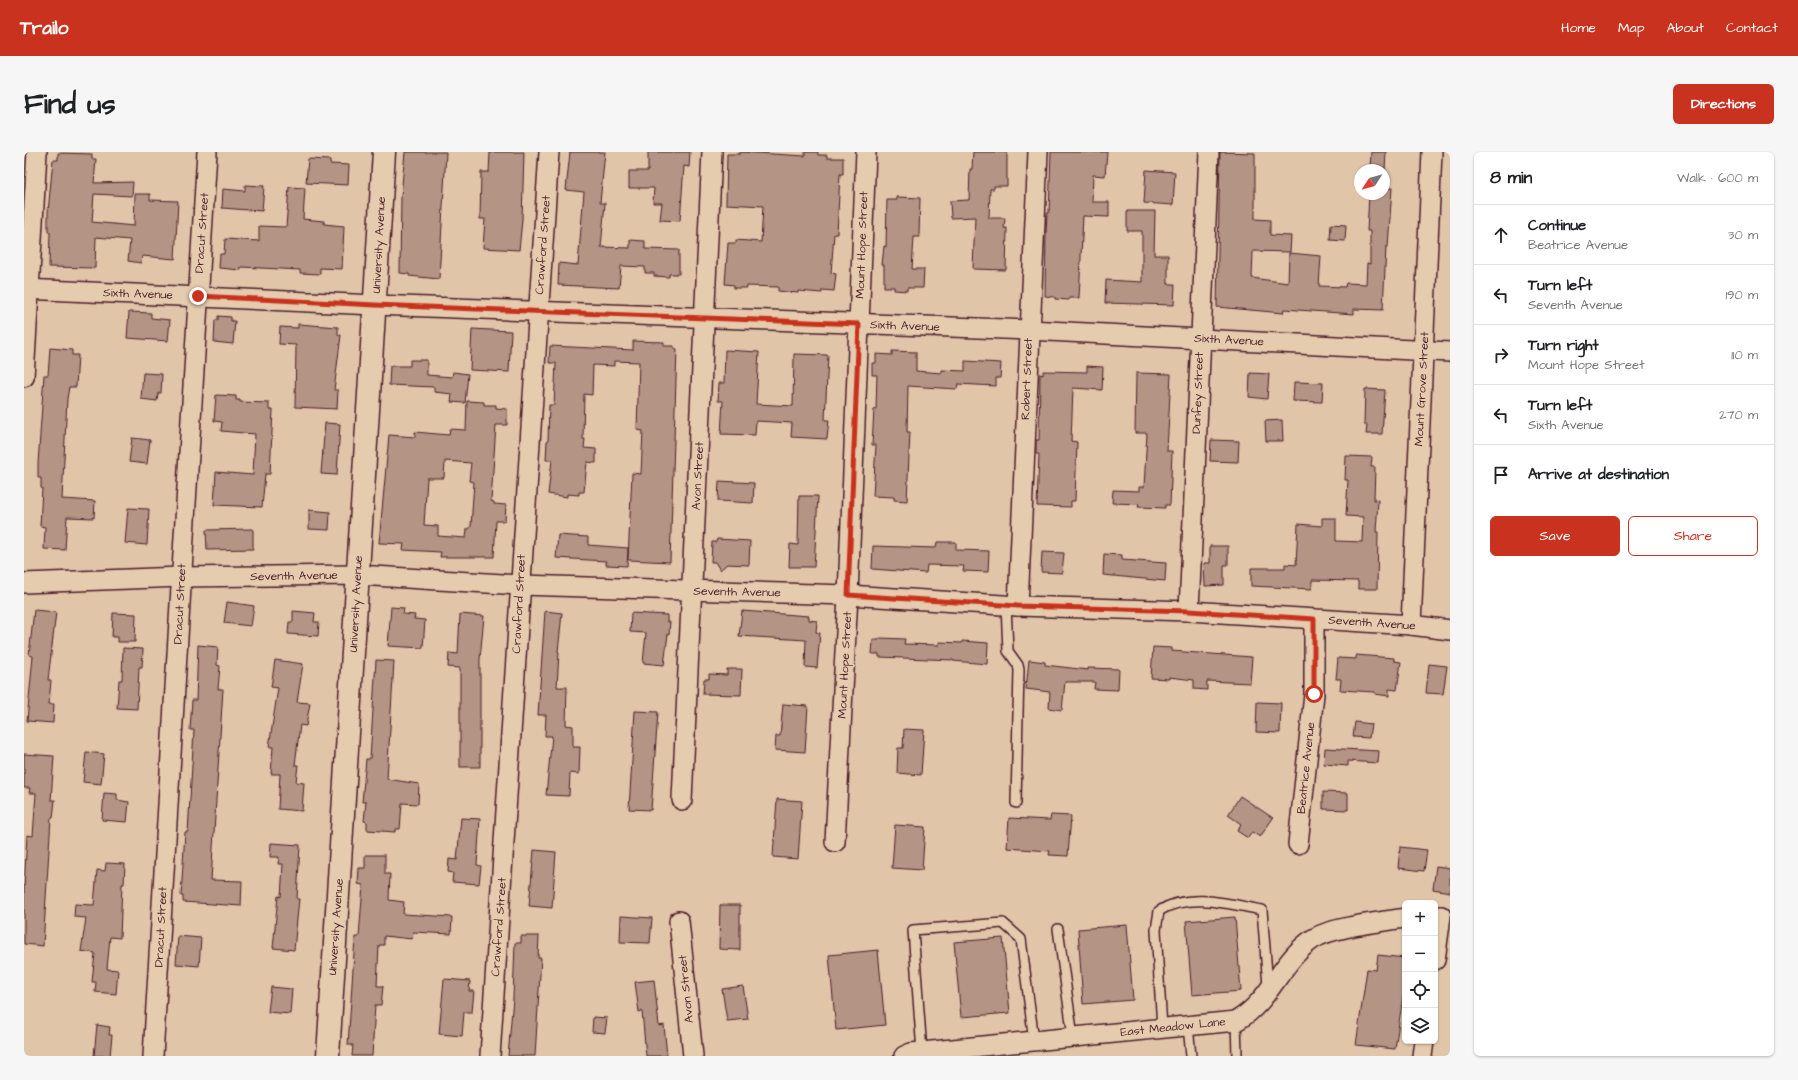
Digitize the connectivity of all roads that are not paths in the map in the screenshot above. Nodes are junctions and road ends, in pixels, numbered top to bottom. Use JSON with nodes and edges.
{"nodes":[{"id":1,"x":37,"y":152,"type":"edge"},
{"id":2,"x":207,"y":152,"type":"edge"},
{"id":3,"x":384,"y":152,"type":"edge"},
{"id":4,"x":549,"y":152,"type":"edge"},
{"id":5,"x":712,"y":152,"type":"edge"},
{"id":6,"x":866,"y":152,"type":"edge"},
{"id":7,"x":1038,"y":152,"type":"edge"},
{"id":8,"x":1209,"y":152,"type":"edge"},
{"id":9,"x":1432,"y":152,"type":"edge"},
{"id":10,"x":27,"y":289,"type":"edge"},
{"id":11,"x":198,"y":296,"type":"junction"},
{"id":12,"x":375,"y":305,"type":"junction"},
{"id":13,"x":539,"y":310,"type":"junction"},
{"id":14,"x":705,"y":318,"type":"junction"},
{"id":15,"x":859,"y":324,"type":"junction"},
{"id":16,"x":1029,"y":330,"type":"junction"},
{"id":17,"x":1200,"y":338,"type":"junction"},
{"id":18,"x":1423,"y":350,"type":"junction"},
{"id":19,"x":1450,"y":352,"type":"edge"},
{"id":20,"x":24,"y":377,"type":"edge"},
{"id":21,"x":358,"y":576,"type":"junction"},
{"id":22,"x":181,"y":577,"type":"junction"},
{"id":23,"x":24,"y":583,"type":"edge"},
{"id":24,"x":520,"y":585,"type":"junction"},
{"id":25,"x":692,"y":591,"type":"junction"},
{"id":26,"x":848,"y":595,"type":"junction"},
{"id":27,"x":1012,"y":605,"type":"junction"},
{"id":28,"x":1189,"y":611,"type":"junction"},
{"id":29,"x":1314,"y":619,"type":"junction"},
{"id":30,"x":1411,"y":625,"type":"junction"},
{"id":31,"x":1450,"y":630,"type":"edge"},
{"id":32,"x":682,"y":800,"type":"dead end"},
{"id":33,"x":1016,"y":803,"type":"dead end"},
{"id":34,"x":835,"y":842,"type":"dead end"},
{"id":35,"x":1298,"y":844,"type":"dead end"},
{"id":36,"x":1442,"y":917,"type":"edge"},
{"id":37,"x":1402,"y":919,"type":"edge"},
{"id":38,"x":679,"y":921,"type":"dead end"},
{"id":39,"x":1058,"y":929,"type":"dead end"},
{"id":40,"x":1438,"y":942,"type":"edge"},
{"id":41,"x":1269,"y":990,"type":"junction"},
{"id":42,"x":1236,"y":1021,"type":"junction"},
{"id":43,"x":1188,"y":1026,"type":"junction"},
{"id":44,"x":1162,"y":1028,"type":"junction"},
{"id":45,"x":1073,"y":1037,"type":"junction"},
{"id":46,"x":1034,"y":1040,"type":"junction"},
{"id":47,"x":1424,"y":1044,"type":"edge"},
{"id":48,"x":922,"y":1052,"type":"junction"},
{"id":49,"x":153,"y":1056,"type":"edge"},
{"id":50,"x":328,"y":1056,"type":"edge"},
{"id":51,"x":490,"y":1056,"type":"edge"},
{"id":52,"x":693,"y":1056,"type":"edge"},
{"id":53,"x":904,"y":1056,"type":"edge"},
{"id":54,"x":1191,"y":1056,"type":"edge"},
{"id":55,"x":1237,"y":1056,"type":"edge"},
{"id":56,"x":1422,"y":1056,"type":"edge"}],
"edges":[{"from":1,"to":10,"type":"street"},
{"from":2,"to":11,"type":"street","name":"Dracut Street"},
{"from":3,"to":12,"type":"main road","name":"University Avenue"},
{"from":4,"to":13,"type":"street","name":"Crawford Street"},
{"from":5,"to":14,"type":"street","name":"Avon Street"},
{"from":6,"to":15,"type":"street","name":"Mount Hope Street"},
{"from":7,"to":16,"type":"street","name":"Robert Street"},
{"from":8,"to":17,"type":"street","name":"Dunfey Street"},
{"from":9,"to":18,"type":"street","name":"Mount Grove Street"},
{"from":10,"to":11,"type":"street","name":"Sixth Avenue"},
{"from":10,"to":20,"type":"street"},
{"from":11,"to":12,"type":"street","name":"Sixth Avenue"},
{"from":11,"to":22,"type":"street","name":"Dracut Street"},
{"from":12,"to":13,"type":"street","name":"Sixth Avenue"},
{"from":12,"to":21,"type":"main road","name":"University Avenue"},
{"from":13,"to":14,"type":"street","name":"Sixth Avenue"},
{"from":13,"to":24,"type":"street","name":"Crawford Street"},
{"from":14,"to":15,"type":"street","name":"Sixth Avenue"},
{"from":14,"to":25,"type":"street","name":"Avon Street"},
{"from":15,"to":16,"type":"street","name":"Sixth Avenue"},
{"from":15,"to":26,"type":"street","name":"Mount Hope Street"},
{"from":16,"to":17,"type":"street","name":"Sixth Avenue"},
{"from":16,"to":27,"type":"street","name":"Robert Street"},
{"from":17,"to":18,"type":"street","name":"Sixth Avenue"},
{"from":17,"to":28,"type":"street","name":"Dunfey Street"},
{"from":18,"to":19,"type":"street","name":"Sixth Avenue"},
{"from":18,"to":30,"type":"street","name":"Mount Grove Street"},
{"from":21,"to":22,"type":"street","name":"Seventh Avenue"},
{"from":21,"to":24,"type":"street","name":"Seventh Avenue"},
{"from":21,"to":50,"type":"main road","name":"University Avenue"},
{"from":22,"to":23,"type":"street","name":"Seventh Avenue"},
{"from":22,"to":49,"type":"street","name":"Dracut Street"},
{"from":24,"to":25,"type":"street","name":"Seventh Avenue"},
{"from":24,"to":51,"type":"street","name":"Crawford Street"},
{"from":25,"to":26,"type":"street","name":"Seventh Avenue"},
{"from":25,"to":32,"type":"street","name":"Avon Street"},
{"from":26,"to":27,"type":"street","name":"Seventh Avenue"},
{"from":26,"to":34,"type":"street","name":"Mount Hope Street"},
{"from":27,"to":28,"type":"street","name":"Seventh Avenue"},
{"from":27,"to":33,"type":"lane"},
{"from":28,"to":29,"type":"street","name":"Seventh Avenue"},
{"from":29,"to":30,"type":"street","name":"Seventh Avenue"},
{"from":29,"to":35,"type":"street","name":"Beatrice Avenue"},
{"from":30,"to":31,"type":"street","name":"Seventh Avenue"},
{"from":36,"to":40,"type":"street"},
{"from":37,"to":41,"type":"street","name":"East Meadow Lane"},
{"from":38,"to":52,"type":"street","name":"Avon Street"},
{"from":39,"to":45,"type":"lane"},
{"from":41,"to":42,"type":"street","name":"East Meadow Lane"},
{"from":41,"to":44,"type":"lane"},
{"from":42,"to":43,"type":"street","name":"East Meadow Lane"},
{"from":42,"to":55,"type":"lane"},
{"from":43,"to":44,"type":"street","name":"East Meadow Lane"},
{"from":43,"to":54,"type":"lane"},
{"from":44,"to":45,"type":"street","name":"East Meadow Lane"},
{"from":45,"to":46,"type":"street","name":"East Meadow Lane"},
{"from":46,"to":48,"type":"street","name":"East Meadow Lane"},
{"from":46,"to":48,"type":"lane"},
{"from":47,"to":56,"type":"street"},
{"from":48,"to":53,"type":"street","name":"East Meadow Lane"}]}
